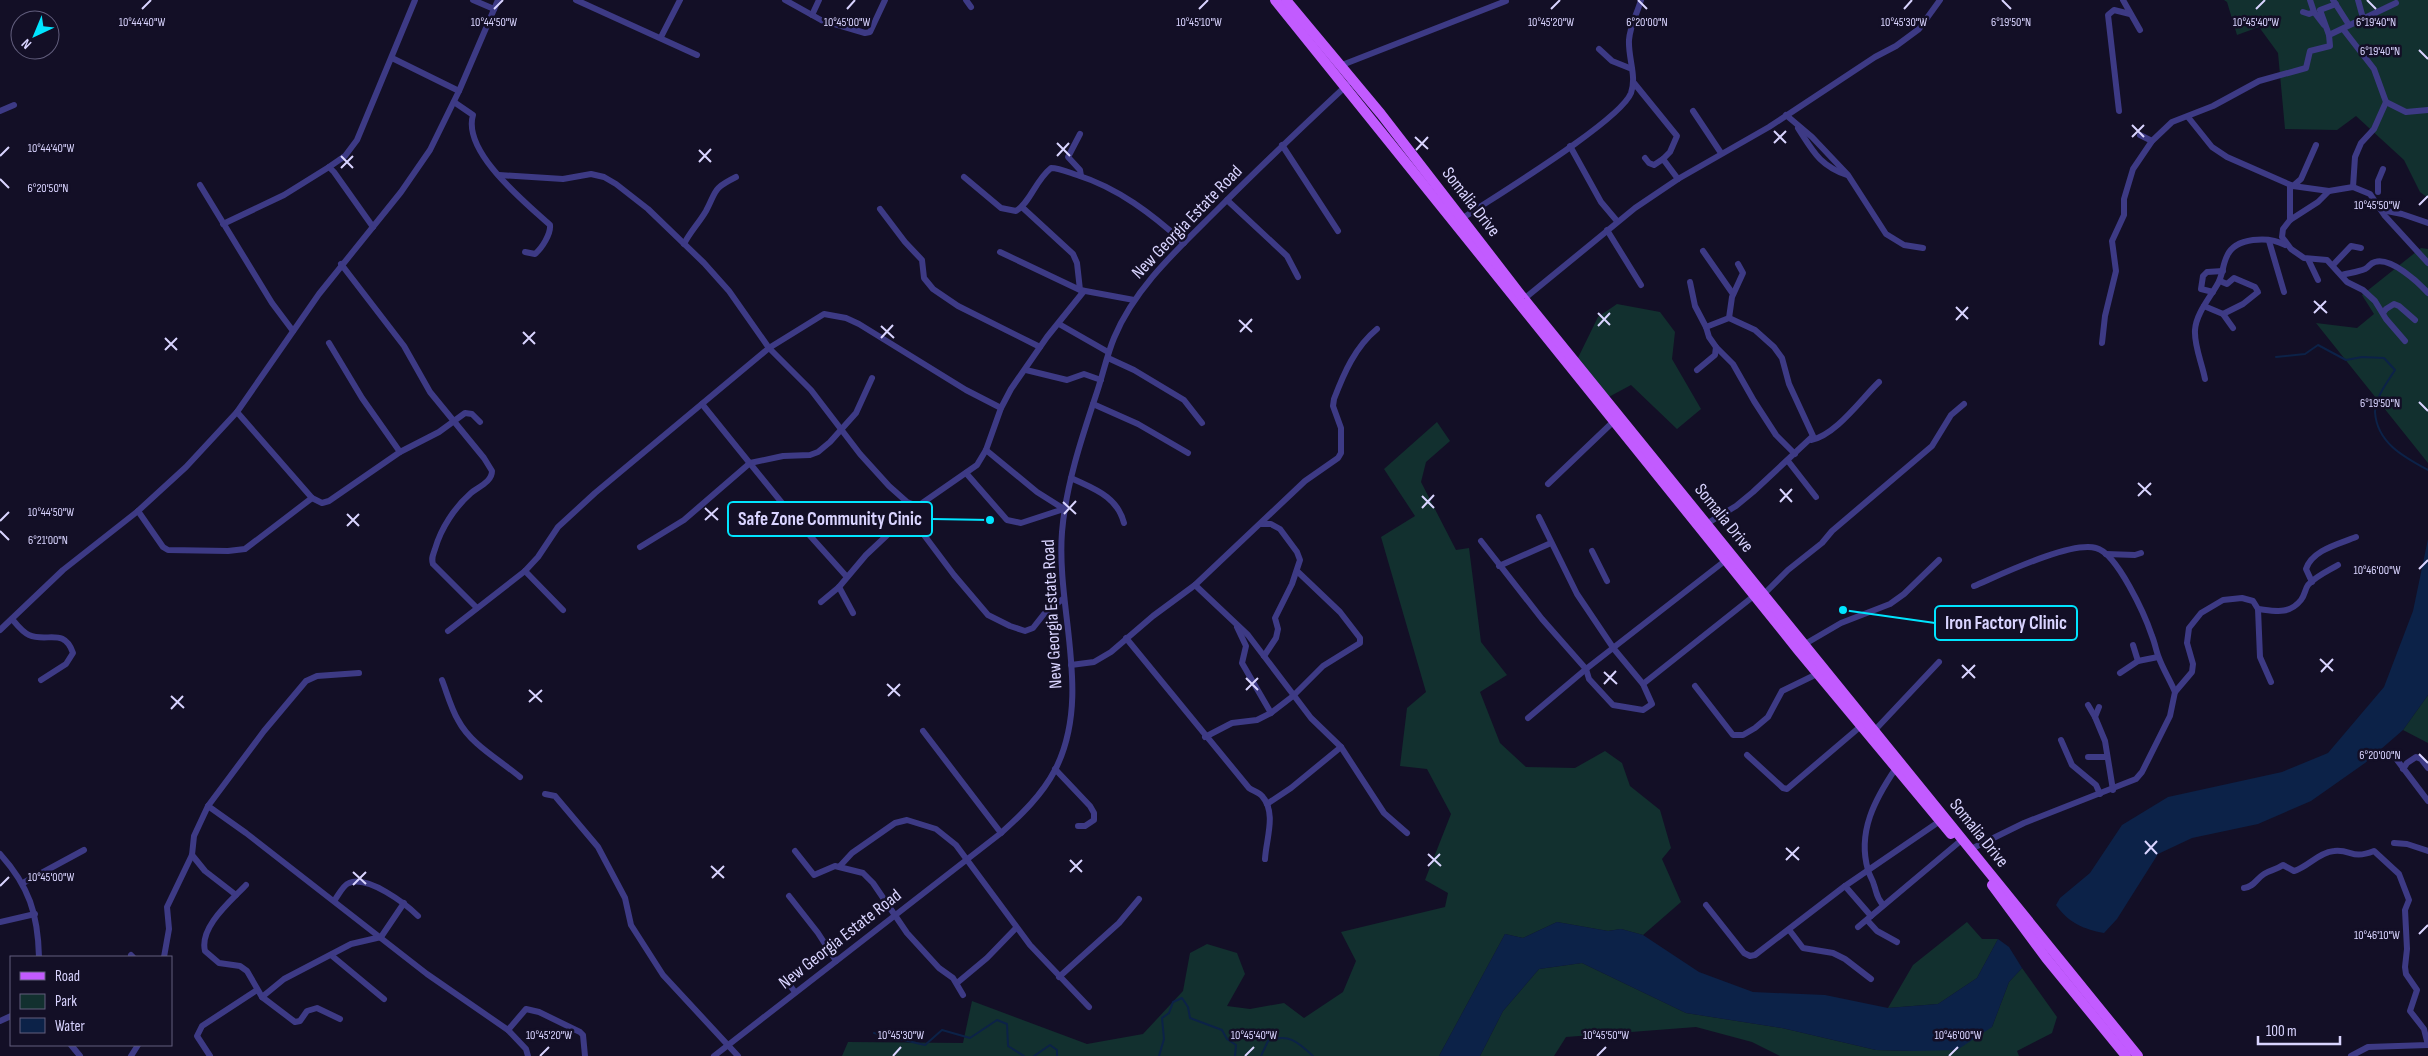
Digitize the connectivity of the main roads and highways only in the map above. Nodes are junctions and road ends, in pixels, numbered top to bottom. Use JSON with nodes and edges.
{"nodes":[{"id":1,"x":1276,"y":0,"type":"edge"},
{"id":2,"x":1290,"y":1,"type":"edge"},
{"id":3,"x":1348,"y":83,"type":"junction"},
{"id":4,"x":1759,"y":596,"type":"junction"},
{"id":5,"x":2126,"y":1056,"type":"edge"},
{"id":6,"x":2138,"y":1056,"type":"edge"}],
"edges":[{"from":1,"to":3,"type":"main road","name":"Somalia Drive"},
{"from":2,"to":3,"type":"main road","name":"Somalia Drive"},
{"from":3,"to":4,"type":"main road","name":"Somalia Drive"},
{"from":3,"to":4,"type":"main road","name":"Somalia Drive"},
{"from":4,"to":5,"type":"main road","name":"Somalia Drive"},
{"from":4,"to":6,"type":"main road","name":"Somalia Drive"}]}
